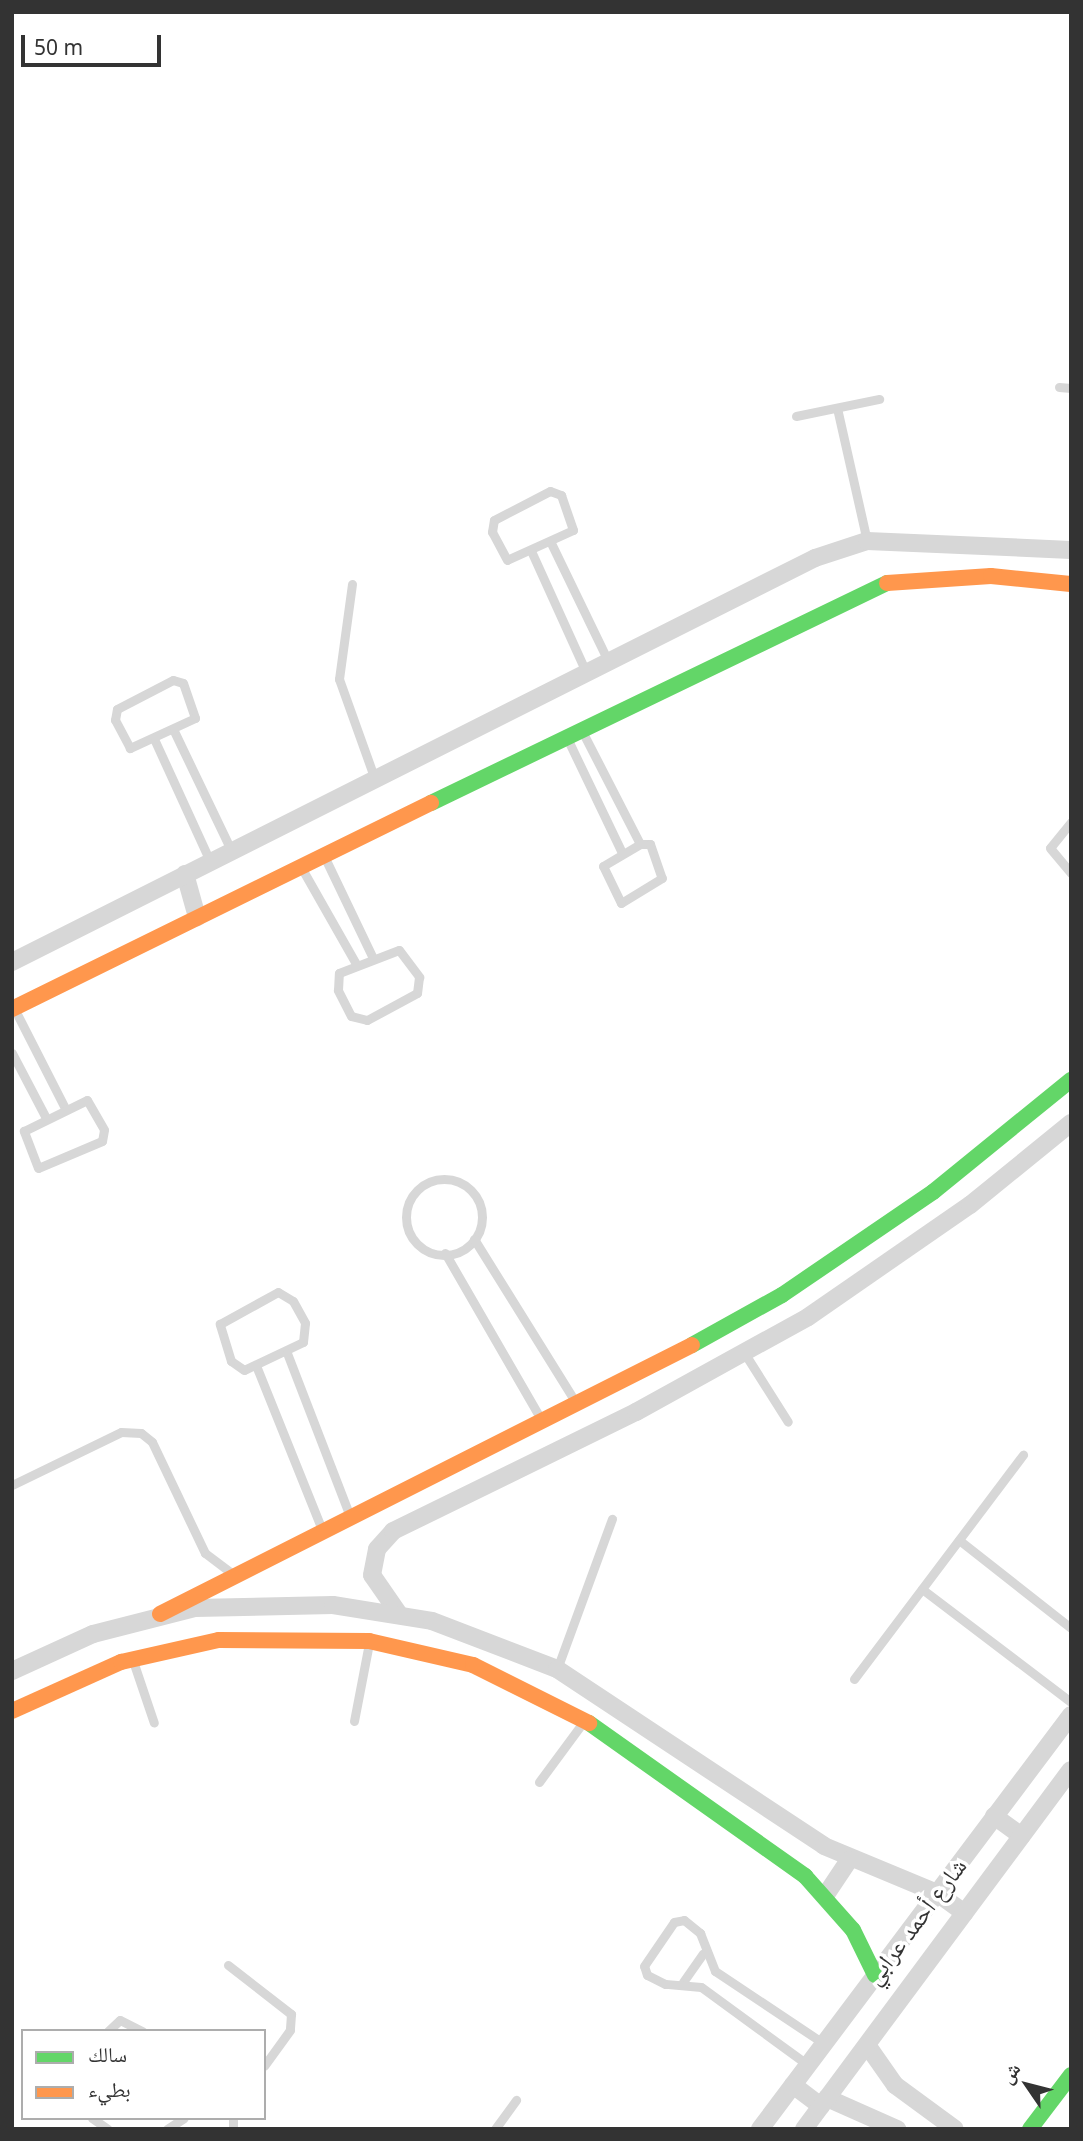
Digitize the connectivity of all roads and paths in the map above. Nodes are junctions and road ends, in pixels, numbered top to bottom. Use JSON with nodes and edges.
{"nodes":[{"id":1,"x":1059,"y":387,"type":"dead end"},
{"id":2,"x":1071,"y":388,"type":"edge"},
{"id":3,"x":878,"y":399,"type":"dead end"},
{"id":4,"x":837,"y":408,"type":"junction"},
{"id":5,"x":796,"y":416,"type":"dead end"},
{"id":6,"x":867,"y":541,"type":"junction"},
{"id":7,"x":551,"y":543,"type":"junction"},
{"id":8,"x":1071,"y":550,"type":"edge"},
{"id":9,"x":532,"y":553,"type":"junction"},
{"id":10,"x":352,"y":584,"type":"dead end"},
{"id":11,"x":1071,"y":584,"type":"edge"},
{"id":12,"x":607,"y":659,"type":"junction"},
{"id":13,"x":585,"y":670,"type":"junction"},
{"id":14,"x":174,"y":731,"type":"junction"},
{"id":15,"x":573,"y":733,"type":"junction"},
{"id":16,"x":155,"y":741,"type":"junction"},
{"id":17,"x":374,"y":778,"type":"junction"},
{"id":18,"x":1071,"y":822,"type":"edge"},
{"id":19,"x":640,"y":844,"type":"junction"},
{"id":20,"x":231,"y":850,"type":"junction"},
{"id":21,"x":622,"y":853,"type":"junction"},
{"id":22,"x":324,"y":856,"type":"junction"},
{"id":23,"x":210,"y":861,"type":"junction"},
{"id":24,"x":301,"y":866,"type":"junction"},
{"id":25,"x":1071,"y":873,"type":"edge"},
{"id":26,"x":185,"y":874,"type":"junction"},
{"id":27,"x":197,"y":917,"type":"junction"},
{"id":28,"x":373,"y":958,"type":"junction"},
{"id":29,"x":12,"y":962,"type":"edge"},
{"id":30,"x":356,"y":964,"type":"junction"},
{"id":31,"x":13,"y":1009,"type":"edge"},
{"id":32,"x":12,"y":1053,"type":"edge"},
{"id":33,"x":1071,"y":1080,"type":"edge"},
{"id":34,"x":65,"y":1108,"type":"junction"},
{"id":35,"x":46,"y":1118,"type":"junction"},
{"id":36,"x":1071,"y":1123,"type":"edge"},
{"id":37,"x":474,"y":1239,"type":"junction"},
{"id":38,"x":445,"y":1253,"type":"junction"},
{"id":39,"x":287,"y":1353,"type":"junction"},
{"id":40,"x":745,"y":1354,"type":"junction"},
{"id":41,"x":257,"y":1368,"type":"junction"},
{"id":42,"x":619,"y":1385,"type":"junction"},
{"id":43,"x":577,"y":1404,"type":"junction"},
{"id":44,"x":636,"y":1412,"type":"junction"},
{"id":45,"x":788,"y":1422,"type":"dead end"},
{"id":46,"x":543,"y":1423,"type":"junction"},
{"id":47,"x":1023,"y":1455,"type":"dead end"},
{"id":48,"x":12,"y":1485,"type":"edge"},
{"id":49,"x":350,"y":1516,"type":"junction"},
{"id":50,"x":612,"y":1519,"type":"dead end"},
{"id":51,"x":322,"y":1530,"type":"junction"},
{"id":52,"x":959,"y":1540,"type":"junction"},
{"id":53,"x":234,"y":1575,"type":"junction"},
{"id":54,"x":922,"y":1590,"type":"junction"},
{"id":55,"x":160,"y":1614,"type":"junction"},
{"id":56,"x":399,"y":1614,"type":"junction"},
{"id":57,"x":1071,"y":1629,"type":"edge"},
{"id":58,"x":369,"y":1641,"type":"junction"},
{"id":59,"x":132,"y":1659,"type":"junction"},
{"id":60,"x":557,"y":1669,"type":"junction"},
{"id":61,"x":12,"y":1671,"type":"edge"},
{"id":62,"x":855,"y":1679,"type":"dead end"},
{"id":63,"x":1071,"y":1702,"type":"edge"},
{"id":64,"x":12,"y":1711,"type":"edge"},
{"id":65,"x":1071,"y":1715,"type":"edge"},
{"id":66,"x":584,"y":1720,"type":"junction"},
{"id":67,"x":354,"y":1721,"type":"dead end"},
{"id":68,"x":154,"y":1723,"type":"dead end"},
{"id":69,"x":1071,"y":1770,"type":"edge"},
{"id":70,"x":539,"y":1782,"type":"dead end"},
{"id":71,"x":994,"y":1816,"type":"junction"},
{"id":72,"x":1022,"y":1836,"type":"junction"},
{"id":73,"x":849,"y":1860,"type":"junction"},
{"id":74,"x":937,"y":1893,"type":"junction"},
{"id":75,"x":825,"y":1896,"type":"junction"},
{"id":76,"x":965,"y":1913,"type":"junction"},
{"id":77,"x":703,"y":1953,"type":"junction"},
{"id":78,"x":228,"y":1965,"type":"dead end"},
{"id":79,"x":875,"y":1975,"type":"junction"},
{"id":80,"x":683,"y":1982,"type":"junction"},
{"id":81,"x":110,"y":2029,"type":"edge"},
{"id":82,"x":138,"y":2029,"type":"edge"},
{"id":83,"x":823,"y":2043,"type":"junction"},
{"id":84,"x":867,"y":2045,"type":"junction"},
{"id":85,"x":266,"y":2063,"type":"edge"},
{"id":86,"x":808,"y":2064,"type":"junction"},
{"id":87,"x":1071,"y":2075,"type":"edge"},
{"id":88,"x":793,"y":2085,"type":"junction"},
{"id":89,"x":516,"y":2100,"type":"dead end"},
{"id":90,"x":824,"y":2102,"type":"junction"},
{"id":91,"x":495,"y":2129,"type":"edge"},
{"id":92,"x":760,"y":2129,"type":"edge"},
{"id":93,"x":804,"y":2129,"type":"edge"},
{"id":94,"x":897,"y":2129,"type":"edge"},
{"id":95,"x":956,"y":2129,"type":"edge"},
{"id":96,"x":1030,"y":2129,"type":"edge"}],
"edges":[{"from":1,"to":2,"type":"lane"},
{"from":3,"to":4,"type":"lane"},
{"from":4,"to":5,"type":"lane"},
{"from":4,"to":6,"type":"lane"},
{"from":6,"to":8,"type":"street"},
{"from":6,"to":12,"type":"street"},
{"from":7,"to":9,"type":"lane"},
{"from":7,"to":9,"type":"lane"},
{"from":7,"to":12,"type":"lane"},
{"from":9,"to":13,"type":"lane"},
{"from":10,"to":17,"type":"lane"},
{"from":11,"to":15,"type":"main road"},
{"from":12,"to":13,"type":"street"},
{"from":13,"to":17,"type":"street"},
{"from":14,"to":16,"type":"lane"},
{"from":14,"to":16,"type":"lane"},
{"from":14,"to":20,"type":"lane"},
{"from":15,"to":19,"type":"lane"},
{"from":15,"to":21,"type":"lane"},
{"from":15,"to":22,"type":"main road"},
{"from":16,"to":23,"type":"lane"},
{"from":17,"to":20,"type":"street"},
{"from":18,"to":25,"type":"lane"},
{"from":19,"to":21,"type":"lane"},
{"from":19,"to":21,"type":"lane"},
{"from":20,"to":23,"type":"street"},
{"from":22,"to":24,"type":"main road"},
{"from":22,"to":28,"type":"lane"},
{"from":23,"to":26,"type":"street"},
{"from":24,"to":27,"type":"main road"},
{"from":24,"to":30,"type":"lane"},
{"from":26,"to":27,"type":"street"},
{"from":26,"to":29,"type":"street"},
{"from":27,"to":31,"type":"main road"},
{"from":28,"to":30,"type":"lane"},
{"from":28,"to":30,"type":"lane"},
{"from":31,"to":34,"type":"lane"},
{"from":32,"to":35,"type":"lane"},
{"from":33,"to":42,"type":"main road"},
{"from":34,"to":35,"type":"lane"},
{"from":34,"to":35,"type":"lane"},
{"from":36,"to":40,"type":"street"},
{"from":37,"to":38,"type":"lane"},
{"from":37,"to":38,"type":"lane"},
{"from":37,"to":43,"type":"lane"},
{"from":38,"to":46,"type":"lane"},
{"from":39,"to":41,"type":"lane"},
{"from":39,"to":41,"type":"lane"},
{"from":39,"to":49,"type":"lane"},
{"from":40,"to":44,"type":"street"},
{"from":40,"to":45,"type":"lane"},
{"from":41,"to":51,"type":"lane"},
{"from":42,"to":43,"type":"main road"},
{"from":42,"to":44,"type":"street"},
{"from":43,"to":46,"type":"main road"},
{"from":44,"to":56,"type":"street"},
{"from":46,"to":49,"type":"main road"},
{"from":47,"to":52,"type":"lane"},
{"from":48,"to":53,"type":"lane"},
{"from":49,"to":51,"type":"main road"},
{"from":50,"to":60,"type":"lane"},
{"from":51,"to":53,"type":"main road"},
{"from":52,"to":54,"type":"lane"},
{"from":52,"to":57,"type":"lane"},
{"from":53,"to":55,"type":"main road"},
{"from":54,"to":62,"type":"lane"},
{"from":54,"to":63,"type":"lane"},
{"from":55,"to":56,"type":"street"},
{"from":55,"to":61,"type":"street"},
{"from":56,"to":60,"type":"street"},
{"from":58,"to":59,"type":"main road"},
{"from":58,"to":66,"type":"main road"},
{"from":58,"to":67,"type":"lane"},
{"from":59,"to":64,"type":"main road"},
{"from":59,"to":68,"type":"lane"},
{"from":60,"to":73,"type":"street"},
{"from":65,"to":71,"type":"street","name":"شارع أحمد عرابي"},
{"from":66,"to":70,"type":"lane"},
{"from":66,"to":75,"type":"main road"},
{"from":69,"to":72,"type":"street"},
{"from":71,"to":72,"type":"street"},
{"from":71,"to":74,"type":"street","name":"شارع أحمد عرابي"},
{"from":72,"to":76,"type":"street"},
{"from":73,"to":74,"type":"street"},
{"from":73,"to":75,"type":"street"},
{"from":74,"to":76,"type":"street"},
{"from":74,"to":79,"type":"street","name":"شارع أحمد عرابي"},
{"from":75,"to":79,"type":"main road"},
{"from":76,"to":84,"type":"street"},
{"from":77,"to":80,"type":"lane"},
{"from":77,"to":80,"type":"lane"},
{"from":77,"to":83,"type":"lane"},
{"from":78,"to":85,"type":"lane"},
{"from":79,"to":83,"type":"street","name":"شارع أحمد عرابي"},
{"from":80,"to":86,"type":"lane"},
{"from":81,"to":82,"type":"lane"},
{"from":83,"to":86,"type":"street","name":"شارع أحمد عرابي"},
{"from":84,"to":90,"type":"street"},
{"from":84,"to":95,"type":"street"},
{"from":86,"to":88,"type":"street","name":"شارع أحمد عرابي"},
{"from":87,"to":96,"type":"main road"},
{"from":88,"to":90,"type":"street"},
{"from":88,"to":92,"type":"street","name":"شارع أحمد عرابي"},
{"from":89,"to":91,"type":"lane"},
{"from":90,"to":93,"type":"street"},
{"from":90,"to":94,"type":"street"}]}
